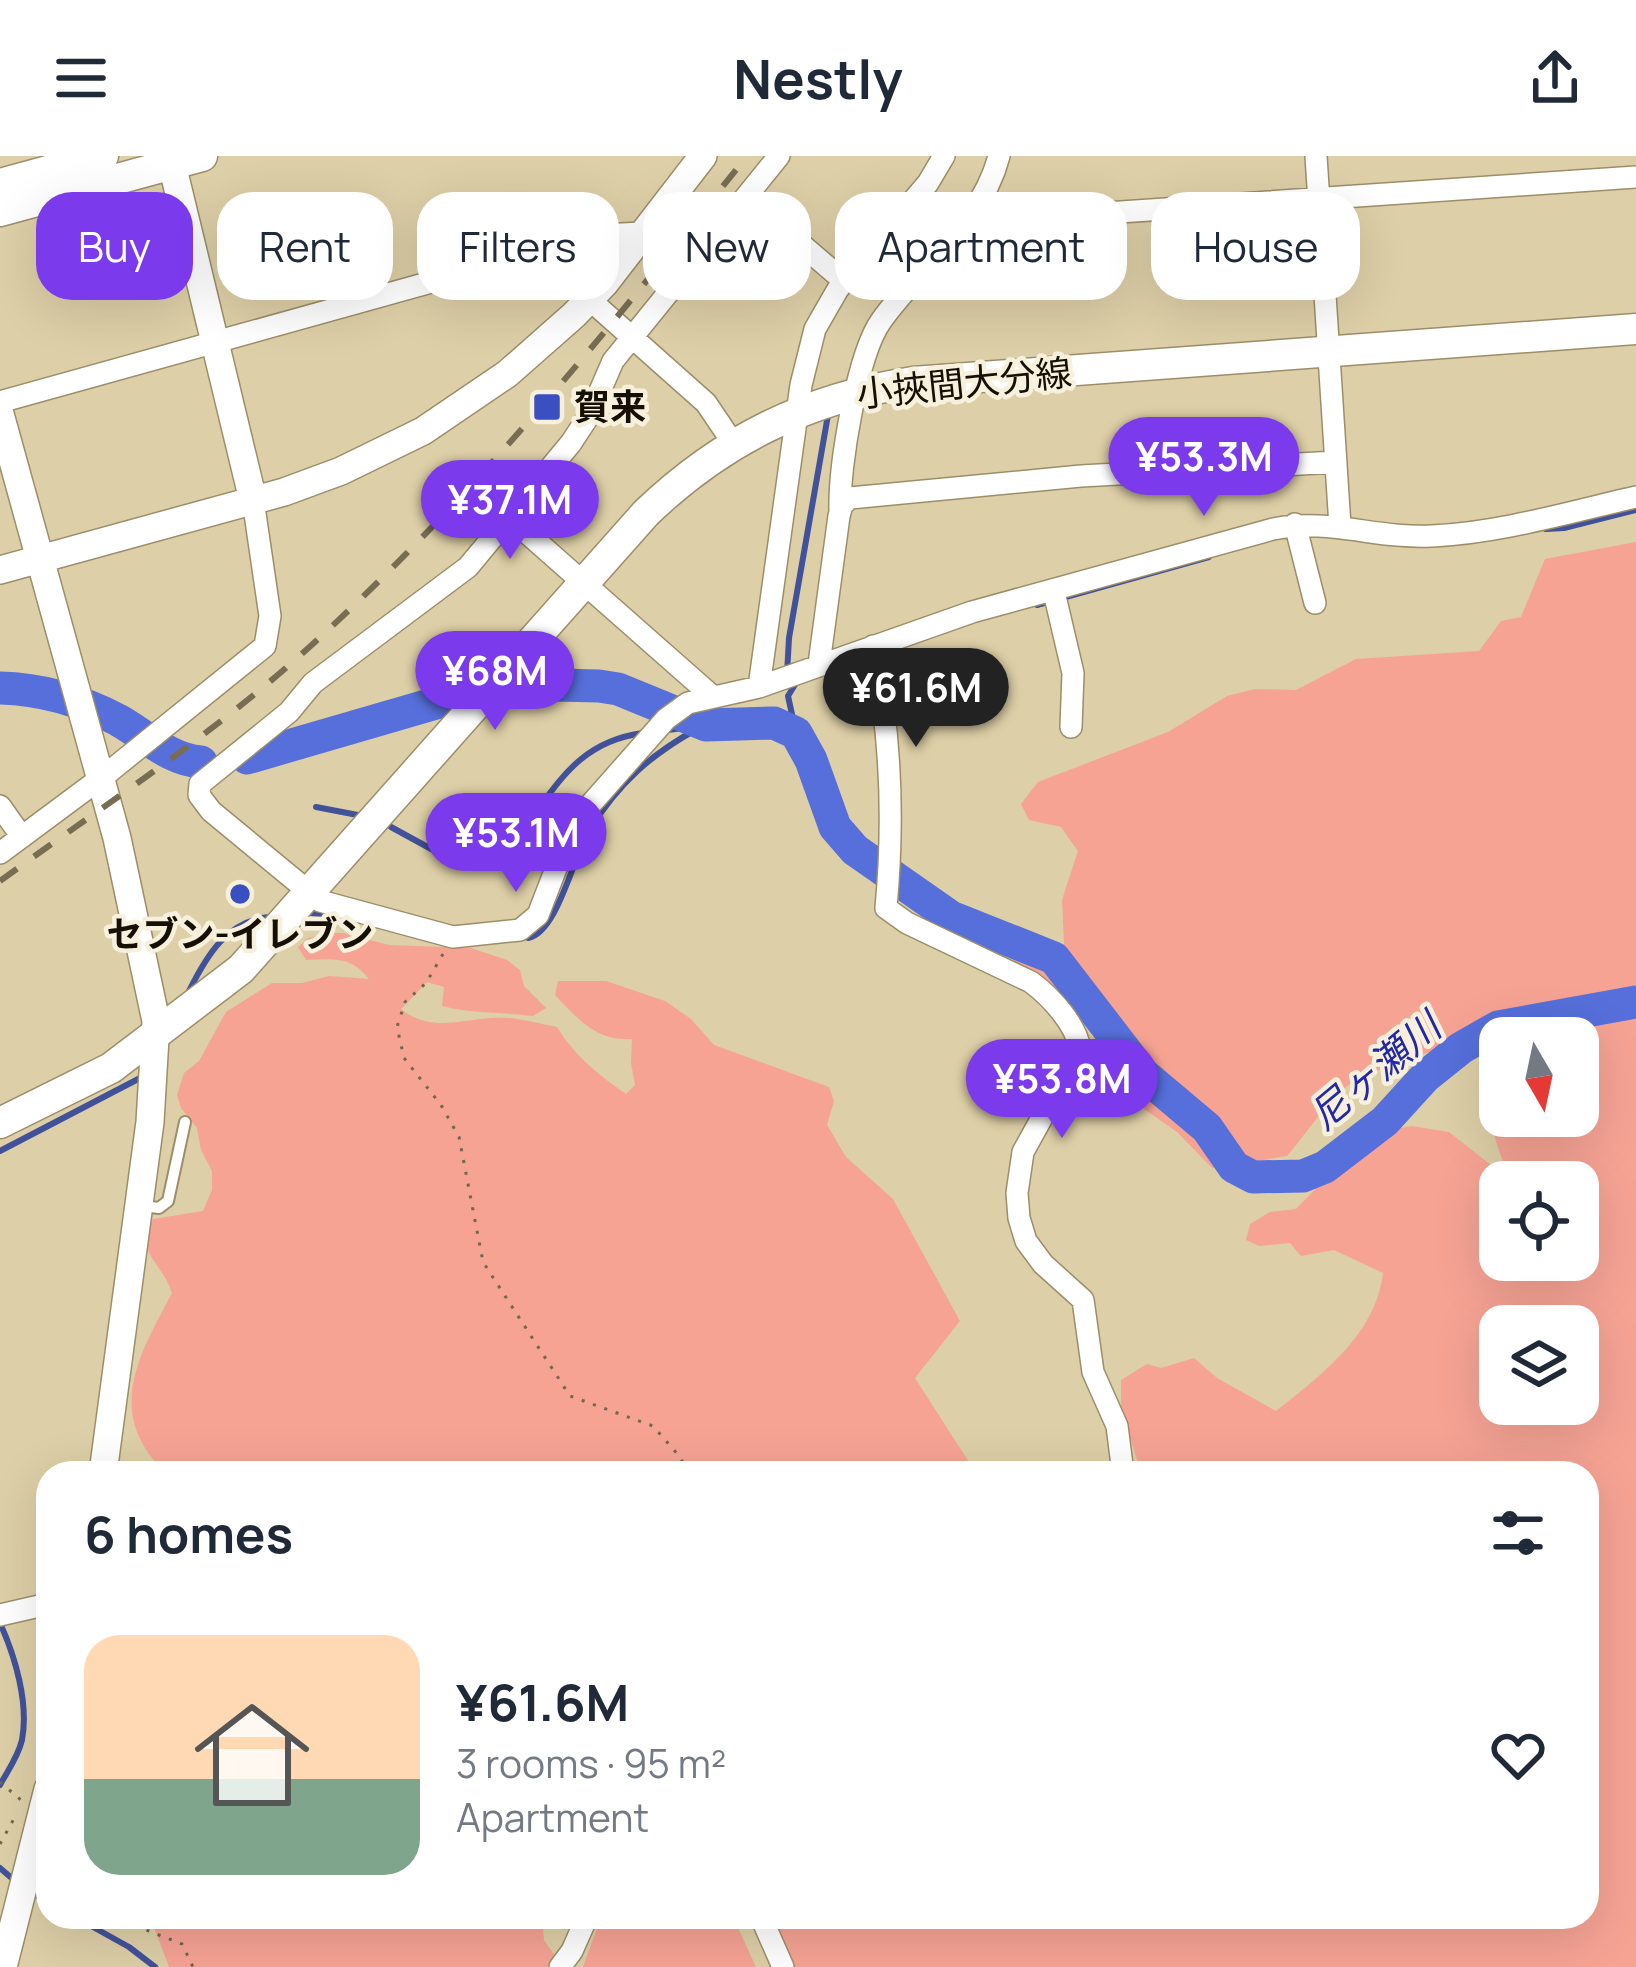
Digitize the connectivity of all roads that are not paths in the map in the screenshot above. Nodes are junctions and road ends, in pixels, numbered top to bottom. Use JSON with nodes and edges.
{"nodes":[{"id":1,"x":103,"y":156,"type":"edge"},
{"id":2,"x":704,"y":156,"type":"edge"},
{"id":3,"x":779,"y":156,"type":"edge"},
{"id":4,"x":944,"y":156,"type":"edge"},
{"id":5,"x":999,"y":156,"type":"edge"},
{"id":6,"x":1316,"y":156,"type":"edge"},
{"id":7,"x":181,"y":159,"type":"edge"},
{"id":8,"x":1636,"y":177,"type":"edge"},
{"id":9,"x":0,"y":184,"type":"edge"},
{"id":10,"x":675,"y":192,"type":"edge"},
{"id":11,"x":750,"y":192,"type":"edge"},
{"id":12,"x":920,"y":192,"type":"edge"},
{"id":13,"x":985,"y":192,"type":"edge"},
{"id":14,"x":1318,"y":192,"type":"edge"},
{"id":15,"x":1360,"y":194,"type":"edge"},
{"id":16,"x":0,"y":211,"type":"edge"},
{"id":17,"x":643,"y":233,"type":"joint"},
{"id":18,"x":811,"y":252,"type":"edge"},
{"id":19,"x":619,"y":262,"type":"edge"},
{"id":20,"x":835,"y":272,"type":"edge"},
{"id":21,"x":835,"y":295,"type":"edge"},
{"id":22,"x":588,"y":300,"type":"edge"},
{"id":23,"x":590,"y":300,"type":"edge"},
{"id":24,"x":663,"y":300,"type":"edge"},
{"id":25,"x":899,"y":300,"type":"edge"},
{"id":26,"x":1325,"y":300,"type":"edge"},
{"id":27,"x":1636,"y":329,"type":"edge"},
{"id":28,"x":633,"y":338,"type":"junction"},
{"id":29,"x":216,"y":342,"type":"junction"},
{"id":30,"x":1329,"y":351,"type":"junction"},
{"id":31,"x":829,"y":400,"type":"junction"},
{"id":32,"x":0,"y":402,"type":"edge"},
{"id":33,"x":0,"y":414,"type":"edge"},
{"id":34,"x":733,"y":443,"type":"junction"},
{"id":35,"x":1336,"y":462,"type":"junction"},
{"id":36,"x":1636,"y":496,"type":"edge"},
{"id":37,"x":253,"y":500,"type":"junction"},
{"id":38,"x":840,"y":510,"type":"junction"},
{"id":39,"x":510,"y":518,"type":"junction"},
{"id":40,"x":1295,"y":524,"type":"junction"},
{"id":41,"x":1340,"y":526,"type":"junction"},
{"id":42,"x":40,"y":559,"type":"junction"},
{"id":43,"x":0,"y":570,"type":"edge"},
{"id":44,"x":583,"y":584,"type":"junction"},
{"id":45,"x":1054,"y":592,"type":"junction"},
{"id":46,"x":1316,"y":602,"type":"dead end"},
{"id":47,"x":873,"y":646,"type":"junction"},
{"id":48,"x":809,"y":668,"type":"junction"},
{"id":49,"x":767,"y":684,"type":"junction"},
{"id":50,"x":712,"y":696,"type":"junction"},
{"id":51,"x":1071,"y":727,"type":"dead end"},
{"id":52,"x":100,"y":778,"type":"junction"},
{"id":53,"x":0,"y":806,"type":"edge"},
{"id":54,"x":22,"y":837,"type":"junction"},
{"id":55,"x":0,"y":853,"type":"edge"},
{"id":56,"x":308,"y":896,"type":"junction"},
{"id":57,"x":157,"y":1035,"type":"junction"},
{"id":58,"x":184,"y":1122,"type":"dead end"},
{"id":59,"x":0,"y":1123,"type":"edge"},
{"id":60,"x":139,"y":1206,"type":"junction"},
{"id":61,"x":105,"y":1461,"type":"edge"},
{"id":62,"x":1121,"y":1461,"type":"edge"},
{"id":63,"x":36,"y":1607,"type":"edge"},
{"id":64,"x":0,"y":1615,"type":"edge"},
{"id":65,"x":36,"y":1837,"type":"edge"},
{"id":66,"x":582,"y":1929,"type":"edge"},
{"id":67,"x":766,"y":1929,"type":"edge"},
{"id":68,"x":3,"y":1967,"type":"edge"},
{"id":69,"x":560,"y":1967,"type":"edge"},
{"id":70,"x":783,"y":1967,"type":"edge"}],
"edges":[{"from":1,"to":9,"type":"main road"},
{"from":2,"to":10,"type":"street"},
{"from":3,"to":11,"type":"street"},
{"from":4,"to":12,"type":"street"},
{"from":5,"to":13,"type":"street"},
{"from":6,"to":14,"type":"street"},
{"from":7,"to":16,"type":"main road"},
{"from":7,"to":29,"type":"street"},
{"from":8,"to":15,"type":"street"},
{"from":17,"to":19,"type":"street"},
{"from":17,"to":29,"type":"street"},
{"from":18,"to":20,"type":"street"},
{"from":21,"to":31,"type":"street"},
{"from":22,"to":37,"type":"street"},
{"from":23,"to":28,"type":"street"},
{"from":24,"to":28,"type":"street"},
{"from":25,"to":31,"type":"street"},
{"from":26,"to":30,"type":"street"},
{"from":27,"to":30,"type":"main road","name":"小挾間大分線"},
{"from":28,"to":34,"type":"street"},
{"from":28,"to":39,"type":"street"},
{"from":29,"to":32,"type":"street"},
{"from":29,"to":37,"type":"street"},
{"from":30,"to":31,"type":"main road","name":"小挾間大分線"},
{"from":30,"to":35,"type":"street"},
{"from":31,"to":34,"type":"main road","name":"小挾間大分線"},
{"from":31,"to":38,"type":"street"},
{"from":31,"to":49,"type":"street"},
{"from":33,"to":42,"type":"street"},
{"from":34,"to":44,"type":"main road","name":"小挾間大分線"},
{"from":35,"to":38,"type":"street"},
{"from":35,"to":41,"type":"street"},
{"from":36,"to":41,"type":"street"},
{"from":37,"to":42,"type":"street"},
{"from":37,"to":52,"type":"street"},
{"from":38,"to":48,"type":"street"},
{"from":39,"to":44,"type":"street"},
{"from":39,"to":56,"type":"street"},
{"from":40,"to":41,"type":"street"},
{"from":40,"to":45,"type":"street"},
{"from":40,"to":46,"type":"street"},
{"from":42,"to":43,"type":"street"},
{"from":42,"to":52,"type":"street"},
{"from":44,"to":50,"type":"street"},
{"from":44,"to":56,"type":"main road","name":"小挾間大分線"},
{"from":45,"to":47,"type":"street"},
{"from":45,"to":51,"type":"street"},
{"from":47,"to":48,"type":"street"},
{"from":47,"to":62,"type":"street"},
{"from":48,"to":49,"type":"street"},
{"from":49,"to":50,"type":"street"},
{"from":50,"to":56,"type":"street"},
{"from":52,"to":54,"type":"street"},
{"from":52,"to":57,"type":"street"},
{"from":53,"to":54,"type":"street"},
{"from":54,"to":55,"type":"street"},
{"from":56,"to":57,"type":"main road","name":"小挾間大分線"},
{"from":57,"to":59,"type":"main road","name":"小挾間大分線"},
{"from":57,"to":60,"type":"street"},
{"from":58,"to":60,"type":"lane"},
{"from":60,"to":61,"type":"street"},
{"from":63,"to":64,"type":"street"},
{"from":65,"to":68,"type":"street"},
{"from":66,"to":69,"type":"street"},
{"from":67,"to":70,"type":"street"}]}
